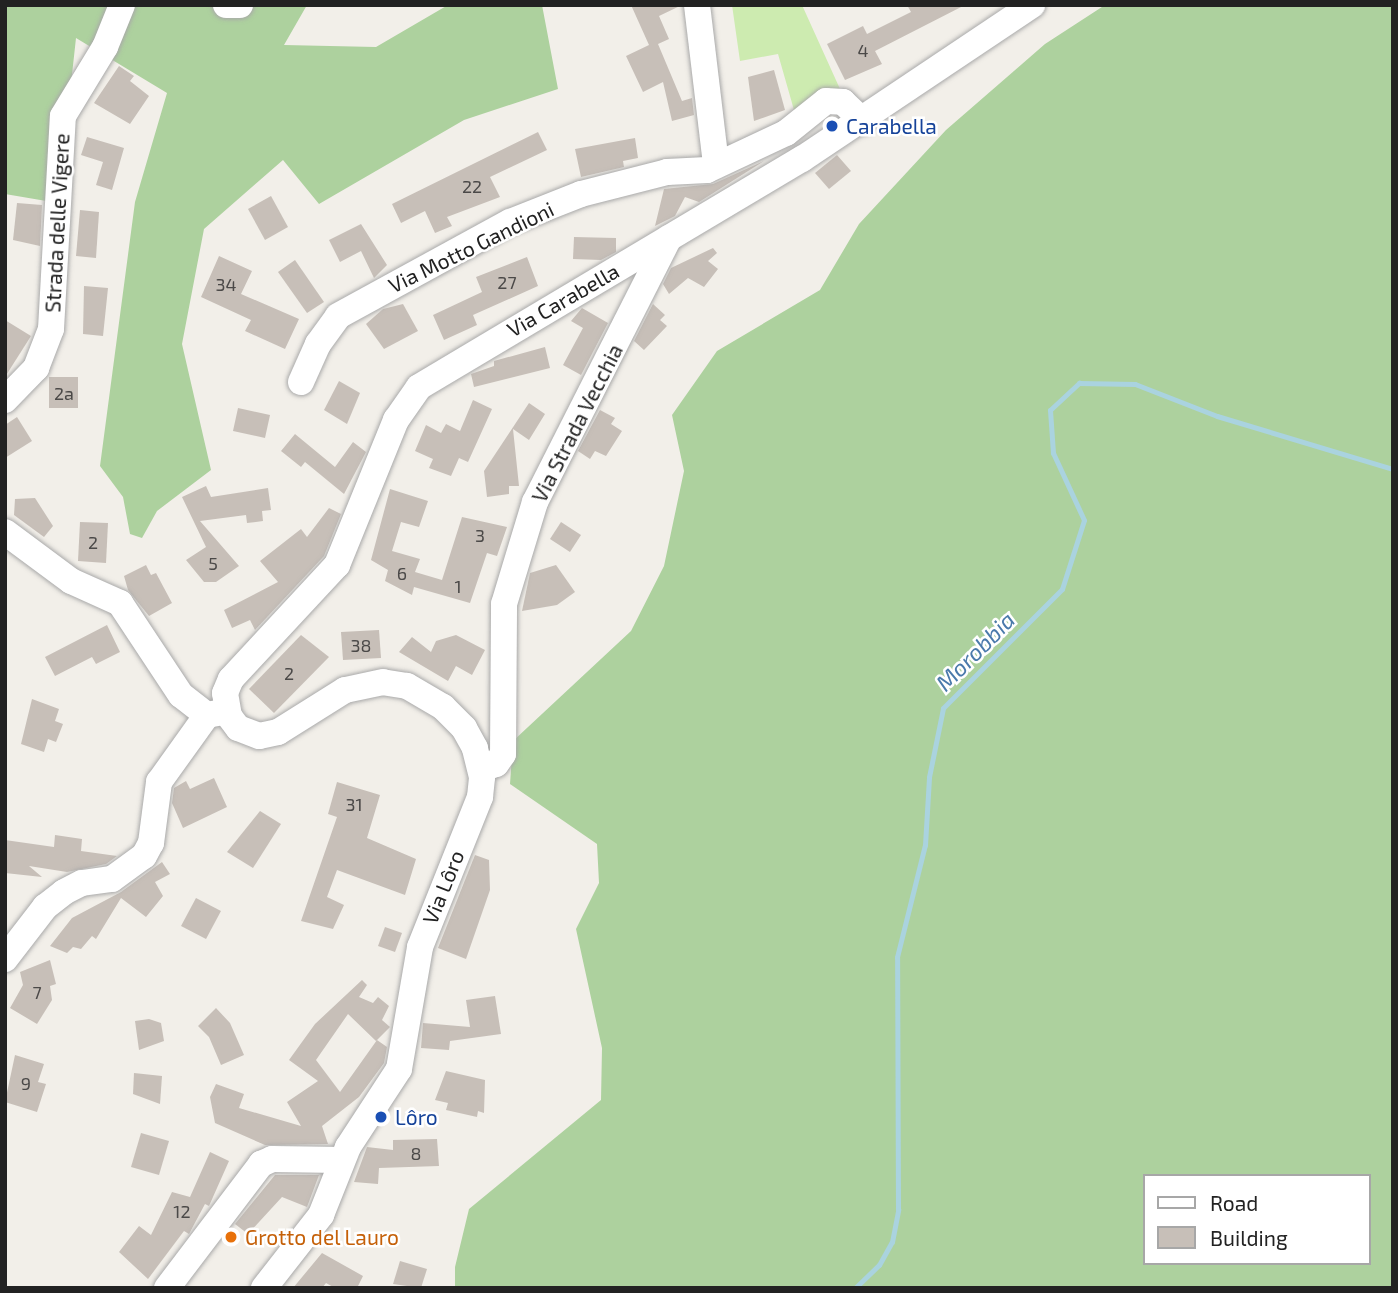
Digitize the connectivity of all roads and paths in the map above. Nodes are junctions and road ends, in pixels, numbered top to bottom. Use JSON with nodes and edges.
{"nodes":[{"id":1,"x":122,"y":5,"type":"edge"},
{"id":2,"x":226,"y":5,"type":"edge"},
{"id":3,"x":240,"y":5,"type":"edge"},
{"id":4,"x":696,"y":5,"type":"edge"},
{"id":5,"x":1032,"y":5,"type":"edge"},
{"id":6,"x":863,"y":121,"type":"junction"},
{"id":7,"x":716,"y":165,"type":"junction"},
{"id":8,"x":669,"y":238,"type":"junction"},
{"id":9,"x":301,"y":382,"type":"dead end"},
{"id":10,"x":5,"y":400,"type":"edge"},
{"id":11,"x":5,"y":532,"type":"edge"},
{"id":12,"x":217,"y":713,"type":"junction"},
{"id":13,"x":482,"y":769,"type":"junction"},
{"id":14,"x":5,"y":959,"type":"edge"},
{"id":15,"x":342,"y":1160,"type":"junction"},
{"id":16,"x":167,"y":1288,"type":"edge"},
{"id":17,"x":264,"y":1288,"type":"edge"}],
"edges":[{"from":1,"to":10,"type":"street","name":"Strada delle Vigere"},
{"from":2,"to":3,"type":"street"},
{"from":4,"to":7,"type":"street"},
{"from":5,"to":6,"type":"street","name":"Via Carabella"},
{"from":6,"to":7,"type":"street","name":"Via Motto Gandioni"},
{"from":6,"to":8,"type":"street","name":"Via Carabella"},
{"from":7,"to":9,"type":"street","name":"Via Motto Gandioni"},
{"from":8,"to":12,"type":"street","name":"Via Carabella"},
{"from":8,"to":13,"type":"street","name":"Via Strada Vecchia"},
{"from":11,"to":12,"type":"street"},
{"from":12,"to":13,"type":"street"},
{"from":12,"to":14,"type":"street"},
{"from":13,"to":15,"type":"street","name":"Via Lôro"},
{"from":15,"to":16,"type":"street"},
{"from":15,"to":17,"type":"street","name":"Via Lôro"}]}
